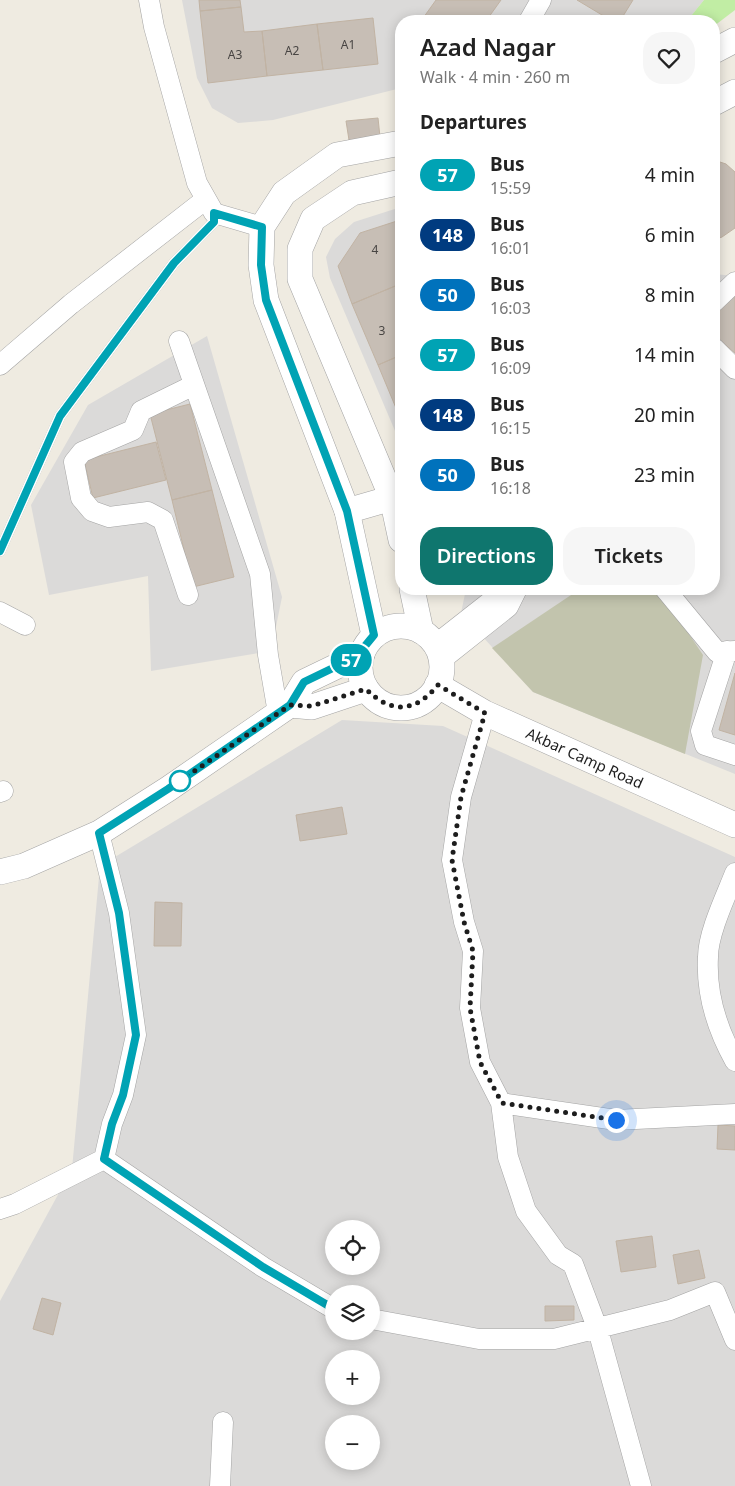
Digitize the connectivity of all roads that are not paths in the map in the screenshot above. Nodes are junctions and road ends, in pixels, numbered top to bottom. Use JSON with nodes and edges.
{"nodes":[{"id":1,"x":149,"y":0,"type":"edge"},
{"id":2,"x":541,"y":0,"type":"edge"},
{"id":3,"x":532,"y":15,"type":"edge"},
{"id":4,"x":735,"y":40,"type":"edge"},
{"id":5,"x":720,"y":48,"type":"edge"},
{"id":6,"x":735,"y":92,"type":"edge"},
{"id":7,"x":720,"y":100,"type":"edge"},
{"id":8,"x":395,"y":144,"type":"edge"},
{"id":9,"x":395,"y":183,"type":"edge"},
{"id":10,"x":210,"y":206,"type":"junction"},
{"id":11,"x":262,"y":227,"type":"junction"},
{"id":12,"x":735,"y":282,"type":"edge"},
{"id":13,"x":720,"y":296,"type":"edge"},
{"id":14,"x":310,"y":303,"type":"junction"},
{"id":15,"x":271,"y":313,"type":"junction"},
{"id":16,"x":179,"y":341,"type":"dead end"},
{"id":17,"x":720,"y":354,"type":"edge"},
{"id":18,"x":0,"y":365,"type":"edge"},
{"id":19,"x":735,"y":369,"type":"edge"},
{"id":20,"x":194,"y":385,"type":"junction"},
{"id":21,"x":392,"y":498,"type":"junction"},
{"id":22,"x":347,"y":511,"type":"junction"},
{"id":23,"x":395,"y":512,"type":"edge"},
{"id":24,"x":0,"y":551,"type":"edge"},
{"id":25,"x":188,"y":595,"type":"dead end"},
{"id":26,"x":414,"y":595,"type":"edge"},
{"id":27,"x":499,"y":595,"type":"edge"},
{"id":28,"x":671,"y":595,"type":"edge"},
{"id":29,"x":0,"y":612,"type":"edge"},
{"id":30,"x":25,"y":625,"type":"dead end"},
{"id":31,"x":368,"y":645,"type":"junction"},
{"id":32,"x":731,"y":651,"type":"edge"},
{"id":33,"x":433,"y":656,"type":"junction"},
{"id":34,"x":366,"y":689,"type":"junction"},
{"id":35,"x":284,"y":709,"type":"junction"},
{"id":36,"x":485,"y":713,"type":"junction"},
{"id":37,"x":735,"y":755,"type":"edge"},
{"id":38,"x":735,"y":825,"type":"edge"},
{"id":39,"x":99,"y":833,"type":"junction"},
{"id":40,"x":0,"y":872,"type":"edge"},
{"id":41,"x":735,"y":873,"type":"edge"},
{"id":42,"x":735,"y":1061,"type":"edge"},
{"id":43,"x":502,"y":1103,"type":"junction"},
{"id":44,"x":735,"y":1114,"type":"edge"},
{"id":45,"x":104,"y":1159,"type":"junction"},
{"id":46,"x":0,"y":1209,"type":"edge"},
{"id":47,"x":325,"y":1304,"type":"edge"},
{"id":48,"x":380,"y":1322,"type":"edge"},
{"id":49,"x":598,"y":1330,"type":"junction"},
{"id":50,"x":735,"y":1340,"type":"edge"},
{"id":51,"x":223,"y":1422,"type":"dead end"},
{"id":52,"x":220,"y":1486,"type":"edge"},
{"id":53,"x":641,"y":1486,"type":"edge"}],
"edges":[{"from":1,"to":10,"type":"street"},
{"from":2,"to":3,"type":"street"},
{"from":4,"to":5,"type":"street"},
{"from":6,"to":7,"type":"street"},
{"from":8,"to":11,"type":"street"},
{"from":9,"to":14,"type":"street"},
{"from":10,"to":11,"type":"street"},
{"from":10,"to":18,"type":"street"},
{"from":10,"to":24,"type":"lane"},
{"from":11,"to":15,"type":"street"},
{"from":12,"to":13,"type":"street"},
{"from":14,"to":15,"type":"street"},
{"from":14,"to":21,"type":"street"},
{"from":15,"to":22,"type":"street"},
{"from":16,"to":20,"type":"street"},
{"from":17,"to":19,"type":"street"},
{"from":20,"to":25,"type":"street"},
{"from":20,"to":35,"type":"street"},
{"from":21,"to":22,"type":"street"},
{"from":21,"to":23,"type":"street"},
{"from":22,"to":31,"type":"street"},
{"from":26,"to":33,"type":"street"},
{"from":27,"to":33,"type":"street"},
{"from":28,"to":32,"type":"street"},
{"from":29,"to":30,"type":"street"},
{"from":31,"to":33,"type":"street"},
{"from":31,"to":34,"type":"street"},
{"from":31,"to":35,"type":"street"},
{"from":32,"to":37,"type":"street"},
{"from":33,"to":34,"type":"street"},
{"from":33,"to":36,"type":"street","name":"Akbar Camp Road"},
{"from":34,"to":35,"type":"street"},
{"from":35,"to":39,"type":"street"},
{"from":36,"to":38,"type":"street","name":"Akbar Camp Road"},
{"from":36,"to":43,"type":"street"},
{"from":39,"to":40,"type":"street"},
{"from":39,"to":45,"type":"street"},
{"from":41,"to":42,"type":"street"},
{"from":43,"to":44,"type":"street"},
{"from":43,"to":49,"type":"street"},
{"from":45,"to":46,"type":"street"},
{"from":45,"to":47,"type":"street"},
{"from":48,"to":49,"type":"street"},
{"from":49,"to":50,"type":"street"},
{"from":49,"to":53,"type":"street"},
{"from":51,"to":52,"type":"street"}]}
